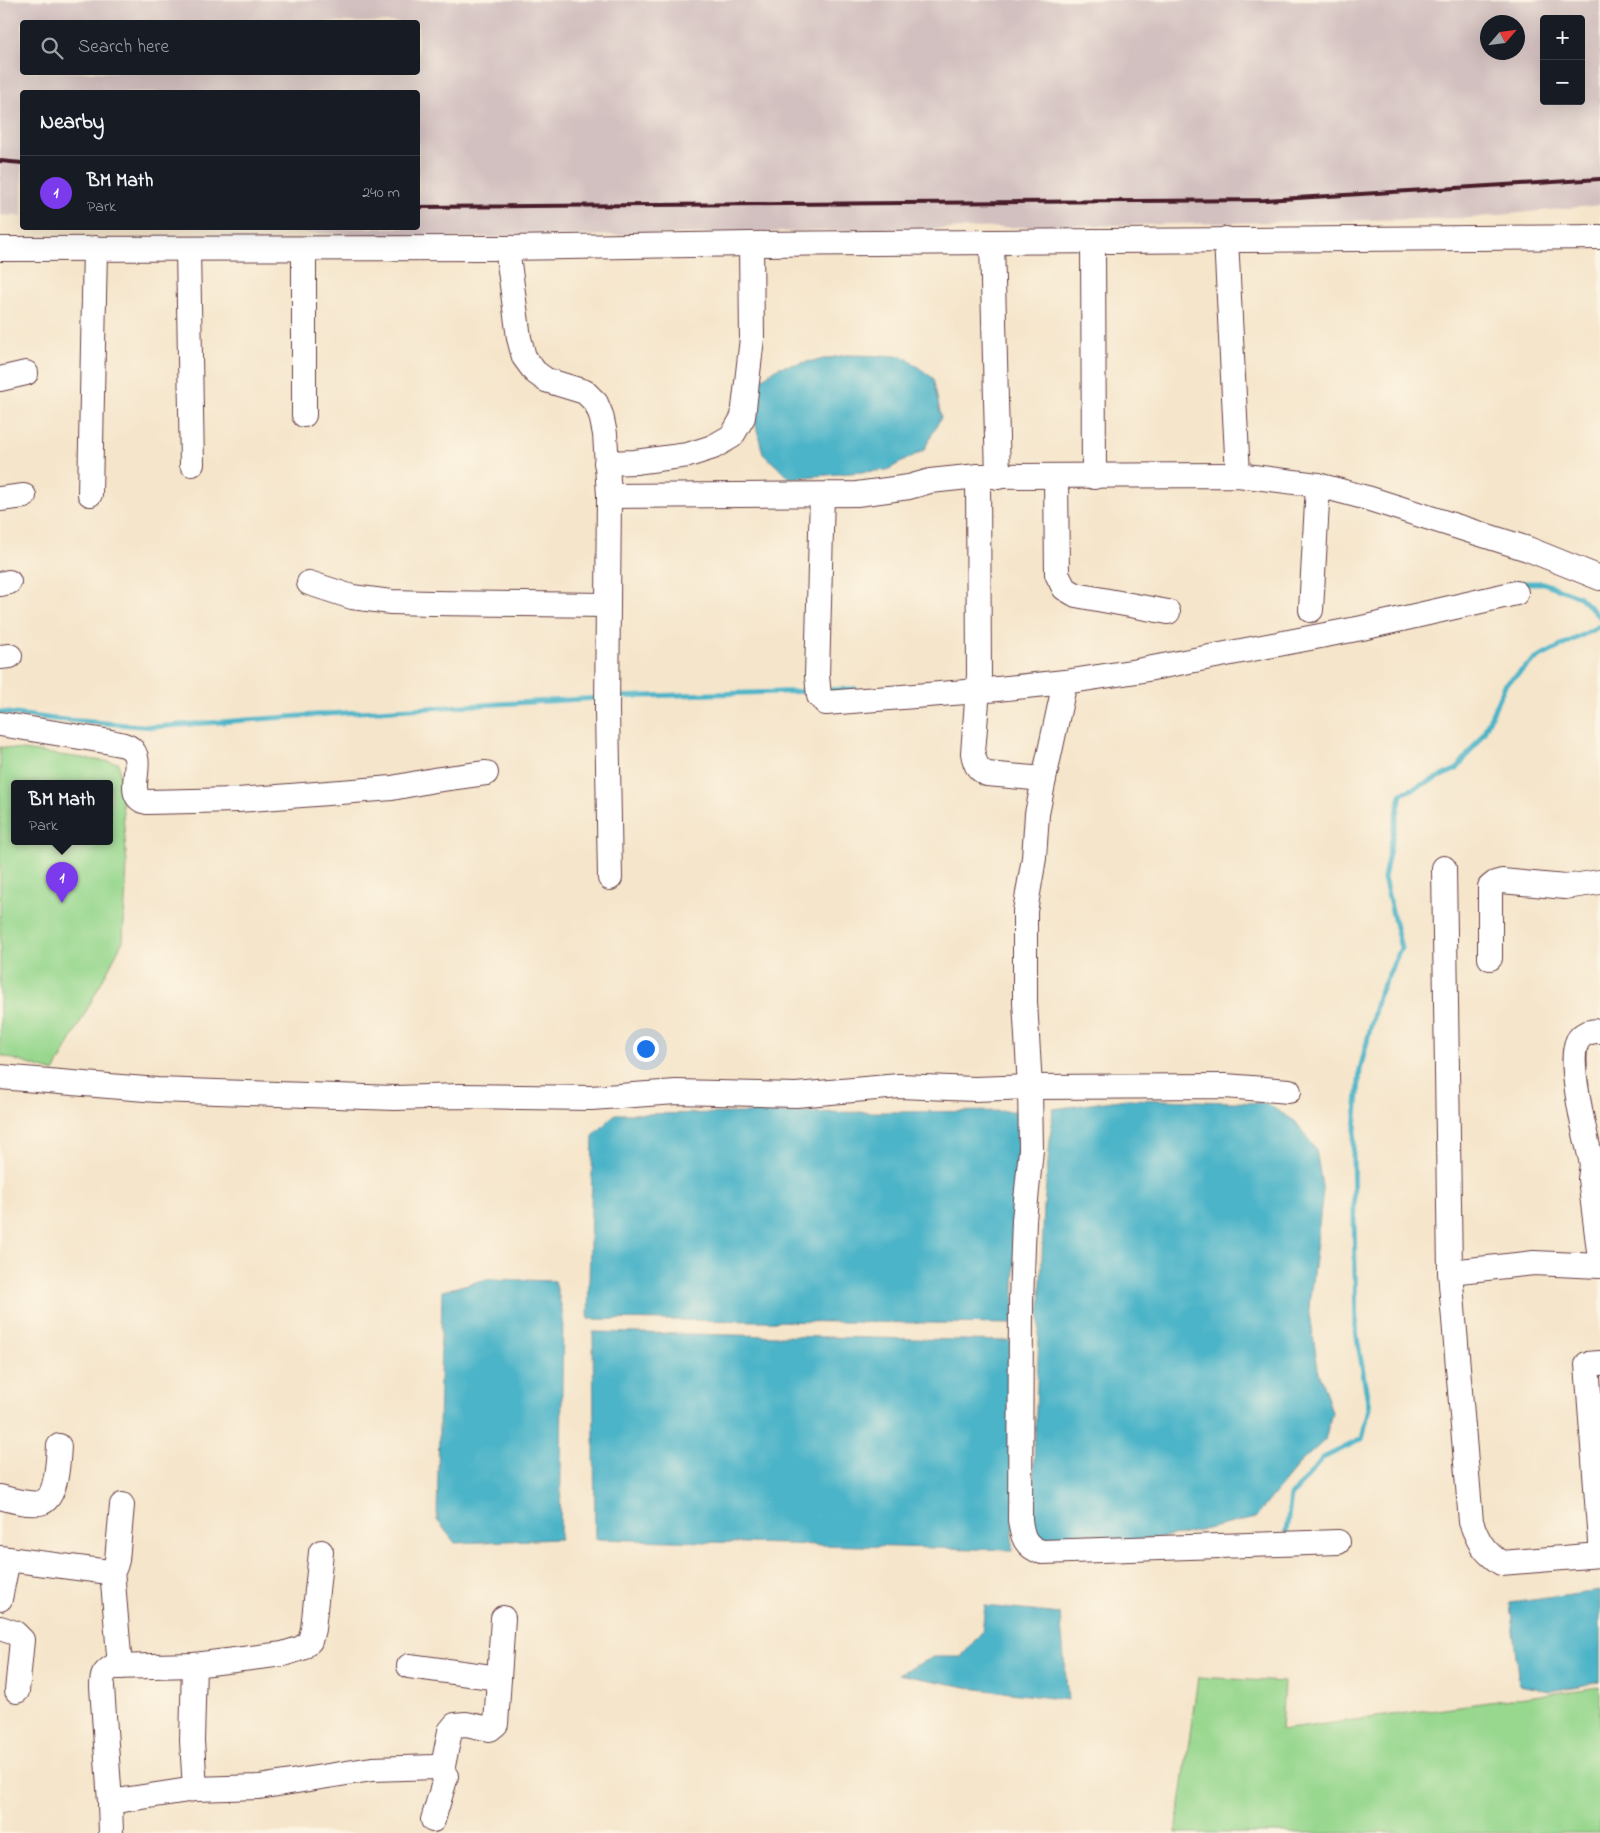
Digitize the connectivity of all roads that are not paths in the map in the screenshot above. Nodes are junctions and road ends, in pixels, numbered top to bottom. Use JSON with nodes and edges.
{"nodes":[{"id":1,"x":1600,"y":237,"type":"edge"},
{"id":2,"x":1226,"y":239,"type":"junction"},
{"id":3,"x":1092,"y":241,"type":"junction"},
{"id":4,"x":992,"y":242,"type":"junction"},
{"id":5,"x":750,"y":244,"type":"junction"},
{"id":6,"x":0,"y":248,"type":"edge"},
{"id":7,"x":95,"y":248,"type":"junction"},
{"id":8,"x":507,"y":248,"type":"junction"},
{"id":9,"x":304,"y":249,"type":"junction"},
{"id":10,"x":188,"y":250,"type":"junction"},
{"id":11,"x":26,"y":373,"type":"dead end"},
{"id":12,"x":0,"y":379,"type":"edge"},
{"id":13,"x":304,"y":415,"type":"dead end"},
{"id":14,"x":606,"y":463,"type":"junction"},
{"id":15,"x":192,"y":464,"type":"dead end"},
{"id":16,"x":1238,"y":475,"type":"junction"},
{"id":17,"x":1056,"y":476,"type":"junction"},
{"id":18,"x":988,"y":477,"type":"junction"},
{"id":19,"x":1094,"y":477,"type":"junction"},
{"id":20,"x":1318,"y":485,"type":"junction"},
{"id":21,"x":90,"y":494,"type":"dead end"},
{"id":22,"x":822,"y":495,"type":"junction"},
{"id":23,"x":24,"y":496,"type":"dead end"},
{"id":24,"x":609,"y":496,"type":"junction"},
{"id":25,"x":0,"y":499,"type":"edge"},
{"id":26,"x":1600,"y":578,"type":"edge"},
{"id":27,"x":309,"y":583,"type":"dead end"},
{"id":28,"x":1516,"y":593,"type":"dead end"},
{"id":29,"x":607,"y":604,"type":"junction"},
{"id":30,"x":1311,"y":610,"type":"dead end"},
{"id":31,"x":1168,"y":612,"type":"dead end"},
{"id":32,"x":1065,"y":682,"type":"junction"},
{"id":33,"x":978,"y":685,"type":"junction"},
{"id":34,"x":0,"y":724,"type":"edge"},
{"id":35,"x":486,"y":774,"type":"dead end"},
{"id":36,"x":1044,"y":779,"type":"junction"},
{"id":37,"x":1444,"y":868,"type":"dead end"},
{"id":38,"x":610,"y":878,"type":"dead end"},
{"id":39,"x":1600,"y":882,"type":"edge"},
{"id":40,"x":1490,"y":958,"type":"dead end"},
{"id":41,"x":1600,"y":1030,"type":"edge"},
{"id":42,"x":0,"y":1077,"type":"edge"},
{"id":43,"x":1030,"y":1087,"type":"junction"},
{"id":44,"x":1289,"y":1091,"type":"dead end"},
{"id":45,"x":1596,"y":1163,"type":"edge"},
{"id":46,"x":1600,"y":1259,"type":"edge"},
{"id":47,"x":1600,"y":1266,"type":"edge"},
{"id":48,"x":1450,"y":1272,"type":"junction"},
{"id":49,"x":1600,"y":1363,"type":"edge"},
{"id":50,"x":60,"y":1446,"type":"dead end"},
{"id":51,"x":0,"y":1497,"type":"edge"},
{"id":52,"x":122,"y":1506,"type":"dead end"},
{"id":53,"x":1338,"y":1542,"type":"dead end"},
{"id":54,"x":1600,"y":1542,"type":"edge"},
{"id":55,"x":321,"y":1552,"type":"dead end"},
{"id":56,"x":1600,"y":1555,"type":"edge"},
{"id":57,"x":4,"y":1558,"type":"edge"},
{"id":58,"x":112,"y":1570,"type":"junction"},
{"id":59,"x":0,"y":1599,"type":"edge"},
{"id":60,"x":503,"y":1618,"type":"dead end"},
{"id":61,"x":0,"y":1628,"type":"edge"},
{"id":62,"x":194,"y":1665,"type":"junction"},
{"id":63,"x":409,"y":1666,"type":"dead end"},
{"id":64,"x":120,"y":1667,"type":"junction"},
{"id":65,"x":499,"y":1678,"type":"junction"},
{"id":66,"x":17,"y":1691,"type":"dead end"},
{"id":67,"x":442,"y":1770,"type":"junction"},
{"id":68,"x":195,"y":1789,"type":"junction"},
{"id":69,"x":110,"y":1802,"type":"junction"},
{"id":70,"x":433,"y":1820,"type":"dead end"},
{"id":71,"x":111,"y":1833,"type":"edge"}],
"edges":[{"from":1,"to":2,"type":"street"},
{"from":2,"to":3,"type":"street"},
{"from":2,"to":16,"type":"street"},
{"from":3,"to":4,"type":"street"},
{"from":3,"to":19,"type":"street"},
{"from":4,"to":5,"type":"street"},
{"from":4,"to":18,"type":"street"},
{"from":5,"to":8,"type":"street"},
{"from":5,"to":14,"type":"street"},
{"from":6,"to":7,"type":"street"},
{"from":7,"to":10,"type":"street"},
{"from":7,"to":21,"type":"street"},
{"from":8,"to":9,"type":"street"},
{"from":8,"to":14,"type":"street"},
{"from":9,"to":10,"type":"street"},
{"from":9,"to":13,"type":"street"},
{"from":10,"to":15,"type":"street"},
{"from":11,"to":12,"type":"street"},
{"from":14,"to":24,"type":"street"},
{"from":16,"to":19,"type":"street"},
{"from":16,"to":20,"type":"street"},
{"from":17,"to":18,"type":"street"},
{"from":17,"to":19,"type":"street"},
{"from":17,"to":31,"type":"street"},
{"from":18,"to":22,"type":"street"},
{"from":18,"to":33,"type":"street"},
{"from":20,"to":26,"type":"street"},
{"from":20,"to":30,"type":"street"},
{"from":22,"to":24,"type":"street"},
{"from":22,"to":33,"type":"street"},
{"from":23,"to":25,"type":"street"},
{"from":24,"to":29,"type":"street"},
{"from":27,"to":29,"type":"street"},
{"from":28,"to":32,"type":"street"},
{"from":29,"to":38,"type":"street"},
{"from":32,"to":33,"type":"street"},
{"from":32,"to":36,"type":"street"},
{"from":33,"to":36,"type":"street"},
{"from":34,"to":35,"type":"street"},
{"from":36,"to":43,"type":"street"},
{"from":37,"to":48,"type":"street"},
{"from":39,"to":40,"type":"street"},
{"from":41,"to":45,"type":"street"},
{"from":42,"to":43,"type":"street"},
{"from":43,"to":44,"type":"street"},
{"from":43,"to":53,"type":"street"},
{"from":45,"to":46,"type":"street"},
{"from":47,"to":48,"type":"street"},
{"from":48,"to":56,"type":"street"},
{"from":49,"to":54,"type":"street"},
{"from":50,"to":51,"type":"street"},
{"from":52,"to":58,"type":"street"},
{"from":55,"to":62,"type":"street"},
{"from":57,"to":58,"type":"street"},
{"from":57,"to":59,"type":"street"},
{"from":58,"to":64,"type":"street"},
{"from":60,"to":65,"type":"street"},
{"from":61,"to":66,"type":"street"},
{"from":62,"to":64,"type":"street"},
{"from":62,"to":68,"type":"street"},
{"from":63,"to":65,"type":"street"},
{"from":64,"to":69,"type":"street"},
{"from":65,"to":67,"type":"street"},
{"from":67,"to":68,"type":"street"},
{"from":67,"to":70,"type":"street"},
{"from":68,"to":69,"type":"street"},
{"from":69,"to":71,"type":"street"}]}
